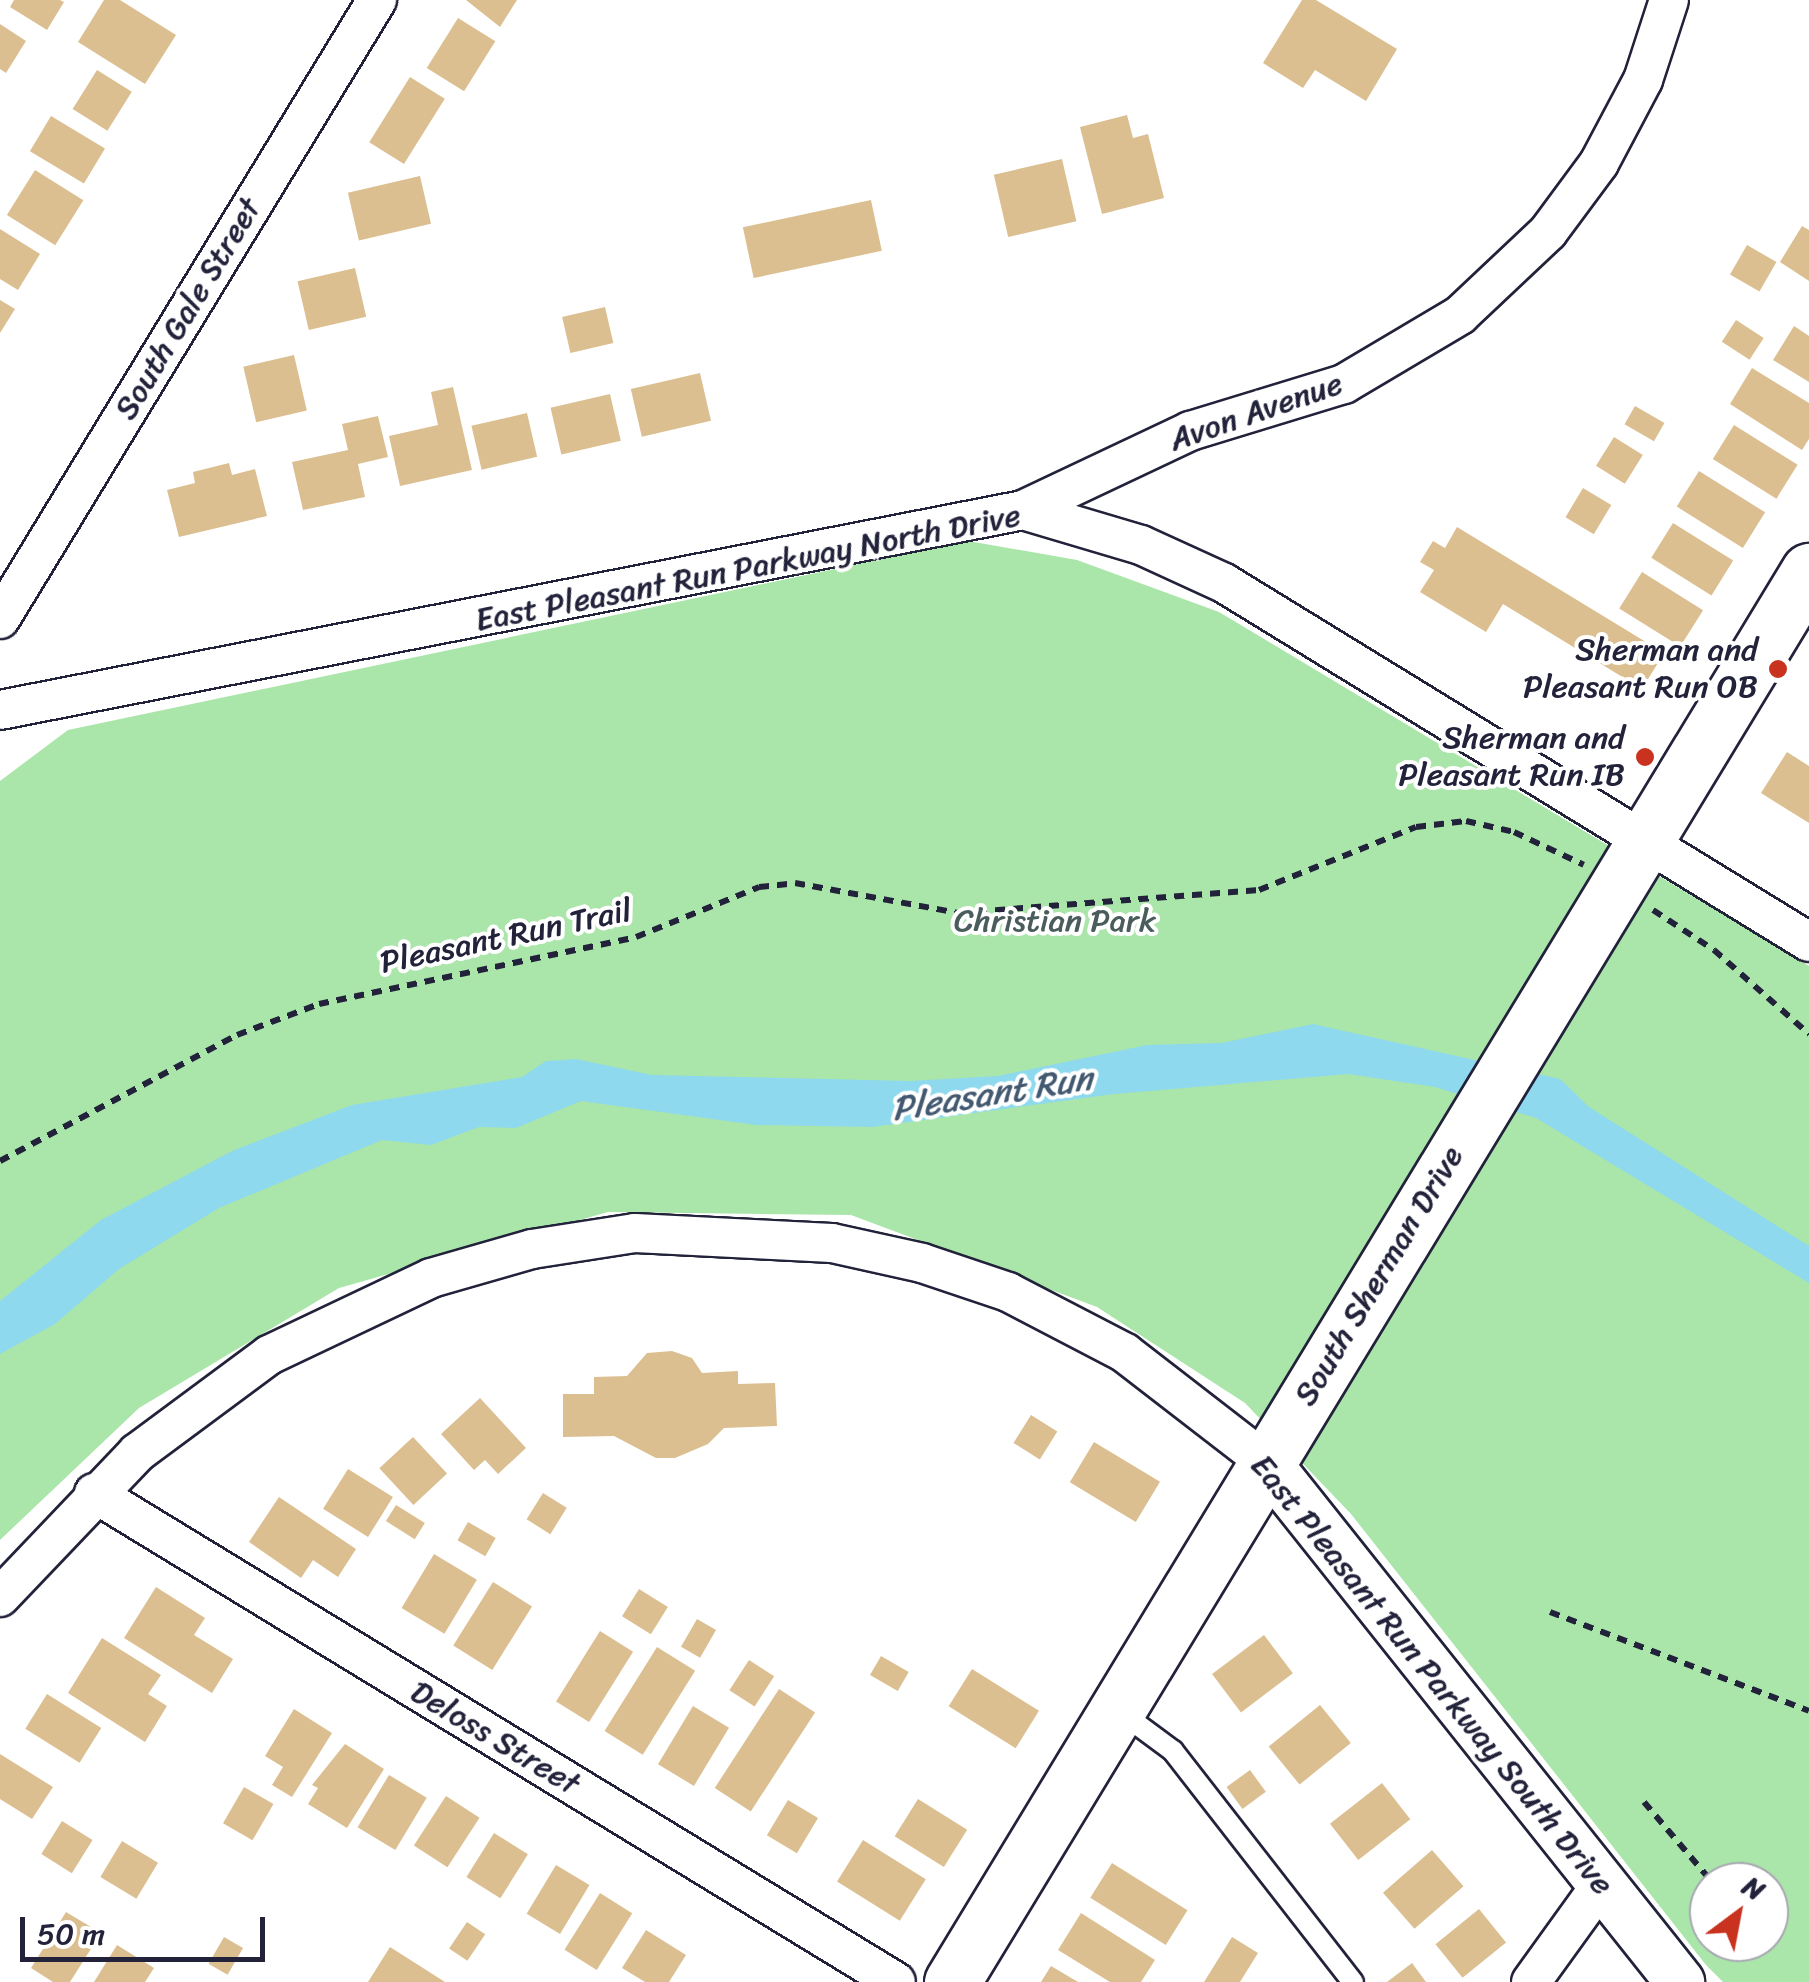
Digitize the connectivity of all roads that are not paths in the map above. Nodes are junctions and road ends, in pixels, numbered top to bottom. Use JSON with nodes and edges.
{"nodes":[{"id":1,"x":376,"y":0,"type":"edge"},
{"id":2,"x":1669,"y":0,"type":"edge"},
{"id":3,"x":1023,"y":510,"type":"junction"},
{"id":4,"x":1809,"y":571,"type":"edge"},
{"id":5,"x":0,"y":619,"type":"edge"},
{"id":6,"x":0,"y":710,"type":"edge"},
{"id":7,"x":1643,"y":843,"type":"junction"},
{"id":8,"x":1809,"y":942,"type":"edge"},
{"id":9,"x":1266,"y":1462,"type":"junction"},
{"id":10,"x":94,"y":1493,"type":"junction"},
{"id":11,"x":0,"y":1598,"type":"edge"},
{"id":12,"x":1117,"y":1710,"type":"junction"},
{"id":13,"x":1601,"y":1885,"type":"junction"},
{"id":14,"x":896,"y":1982,"type":"edge"},
{"id":15,"x":952,"y":1982,"type":"edge"},
{"id":16,"x":1353,"y":1982,"type":"edge"},
{"id":17,"x":1531,"y":1982,"type":"edge"},
{"id":18,"x":1680,"y":1982,"type":"edge"}],
"edges":[{"from":1,"to":5,"type":"street","name":"South Gale Street"},
{"from":2,"to":3,"type":"street","name":"Avon Avenue"},
{"from":3,"to":6,"type":"street","name":"East Pleasant Run Parkway North Drive"},
{"from":3,"to":7,"type":"street","name":"East Pleasant Run Parkway North Drive"},
{"from":4,"to":7,"type":"main road","name":"South Sherman Drive"},
{"from":7,"to":8,"type":"street","name":"East Pleasant Run Parkway North Drive"},
{"from":7,"to":9,"type":"main road","name":"South Sherman Drive"},
{"from":9,"to":10,"type":"street","name":"East Pleasant Run Parkway South Drive"},
{"from":9,"to":12,"type":"main road","name":"South Sherman Drive"},
{"from":9,"to":13,"type":"street","name":"East Pleasant Run Parkway South Drive"},
{"from":10,"to":11,"type":"street","name":"East Pleasant Run Parkway South Drive"},
{"from":10,"to":14,"type":"street","name":"Deloss Street"},
{"from":12,"to":15,"type":"main road","name":"South Sherman Drive"},
{"from":12,"to":16,"type":"lane"},
{"from":13,"to":17,"type":"street"},
{"from":13,"to":18,"type":"street","name":"East Pleasant Run Parkway South Drive"}]}
